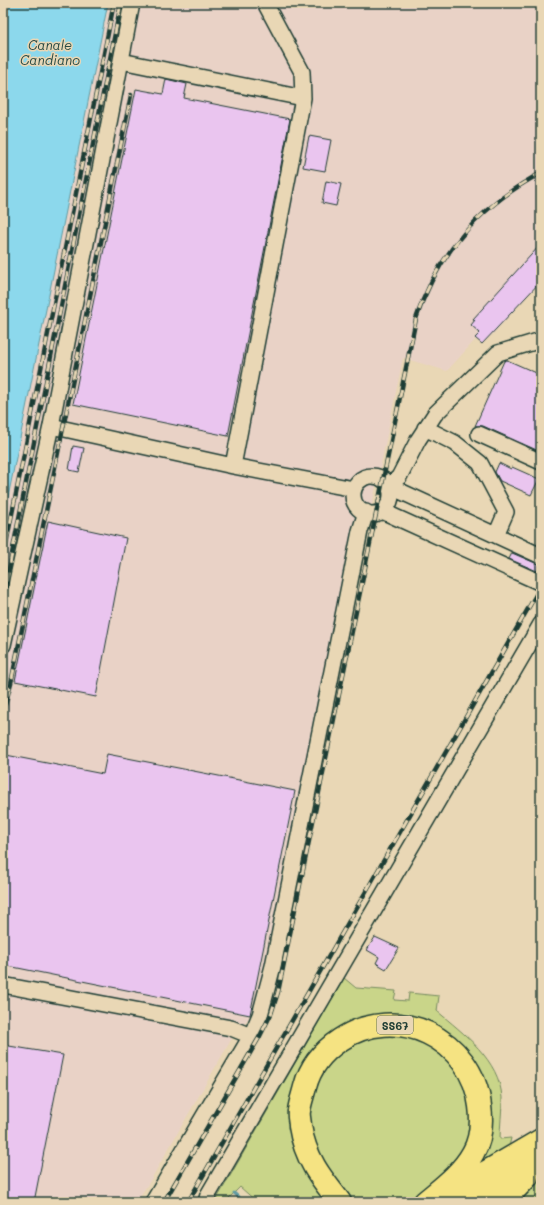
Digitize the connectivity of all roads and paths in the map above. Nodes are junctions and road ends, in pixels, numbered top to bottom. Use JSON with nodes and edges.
{"nodes":[{"id":1,"x":132,"y":3,"type":"edge"},
{"id":2,"x":265,"y":3,"type":"edge"},
{"id":3,"x":121,"y":61,"type":"junction"},
{"id":4,"x":303,"y":98,"type":"junction"},
{"id":5,"x":541,"y":340,"type":"edge"},
{"id":6,"x":51,"y":426,"type":"junction"},
{"id":7,"x":425,"y":428,"type":"junction"},
{"id":8,"x":479,"y":434,"type":"dead end"},
{"id":9,"x":541,"y":462,"type":"edge"},
{"id":10,"x":233,"y":466,"type":"junction"},
{"id":11,"x":389,"y":486,"type":"junction"},
{"id":12,"x":354,"y":489,"type":"junction"},
{"id":13,"x":382,"y":511,"type":"junction"},
{"id":14,"x":366,"y":512,"type":"junction"},
{"id":15,"x":496,"y":535,"type":"junction"},
{"id":16,"x":541,"y":556,"type":"edge"},
{"id":17,"x":541,"y":583,"type":"edge"},
{"id":18,"x":541,"y":624,"type":"edge"},
{"id":19,"x":3,"y":646,"type":"edge"},
{"id":20,"x":3,"y":985,"type":"edge"},
{"id":21,"x":251,"y":1036,"type":"junction"},
{"id":22,"x":541,"y":1140,"type":"edge"},
{"id":23,"x":541,"y":1160,"type":"edge"},
{"id":24,"x":541,"y":1167,"type":"edge"},
{"id":25,"x":153,"y":1202,"type":"edge"},
{"id":26,"x":206,"y":1202,"type":"edge"},
{"id":27,"x":340,"y":1202,"type":"edge"},
{"id":28,"x":425,"y":1202,"type":"edge"},
{"id":29,"x":434,"y":1202,"type":"edge"},
{"id":30,"x":468,"y":1202,"type":"edge"},
{"id":31,"x":503,"y":1202,"type":"edge"}],
"edges":[{"from":1,"to":3,"type":"lane"},
{"from":2,"to":4,"type":"lane"},
{"from":3,"to":4,"type":"lane"},
{"from":3,"to":6,"type":"lane"},
{"from":4,"to":10,"type":"lane"},
{"from":5,"to":7,"type":"lane"},
{"from":6,"to":10,"type":"lane"},
{"from":6,"to":19,"type":"lane"},
{"from":7,"to":11,"type":"lane"},
{"from":7,"to":15,"type":"lane"},
{"from":8,"to":9,"type":"lane"},
{"from":10,"to":12,"type":"lane"},
{"from":11,"to":12,"type":"lane"},
{"from":11,"to":13,"type":"lane"},
{"from":11,"to":15,"type":"lane"},
{"from":12,"to":14,"type":"lane"},
{"from":13,"to":14,"type":"lane"},
{"from":13,"to":17,"type":"lane"},
{"from":14,"to":21,"type":"lane"},
{"from":15,"to":16,"type":"lane"},
{"from":18,"to":26,"type":"lane"},
{"from":20,"to":21,"type":"lane"},
{"from":21,"to":25,"type":"lane"},
{"from":22,"to":29,"type":"highway"},
{"from":23,"to":30,"type":"highway"},
{"from":24,"to":31,"type":"highway"},
{"from":27,"to":28,"type":"highway","number":"SS67"}]}
